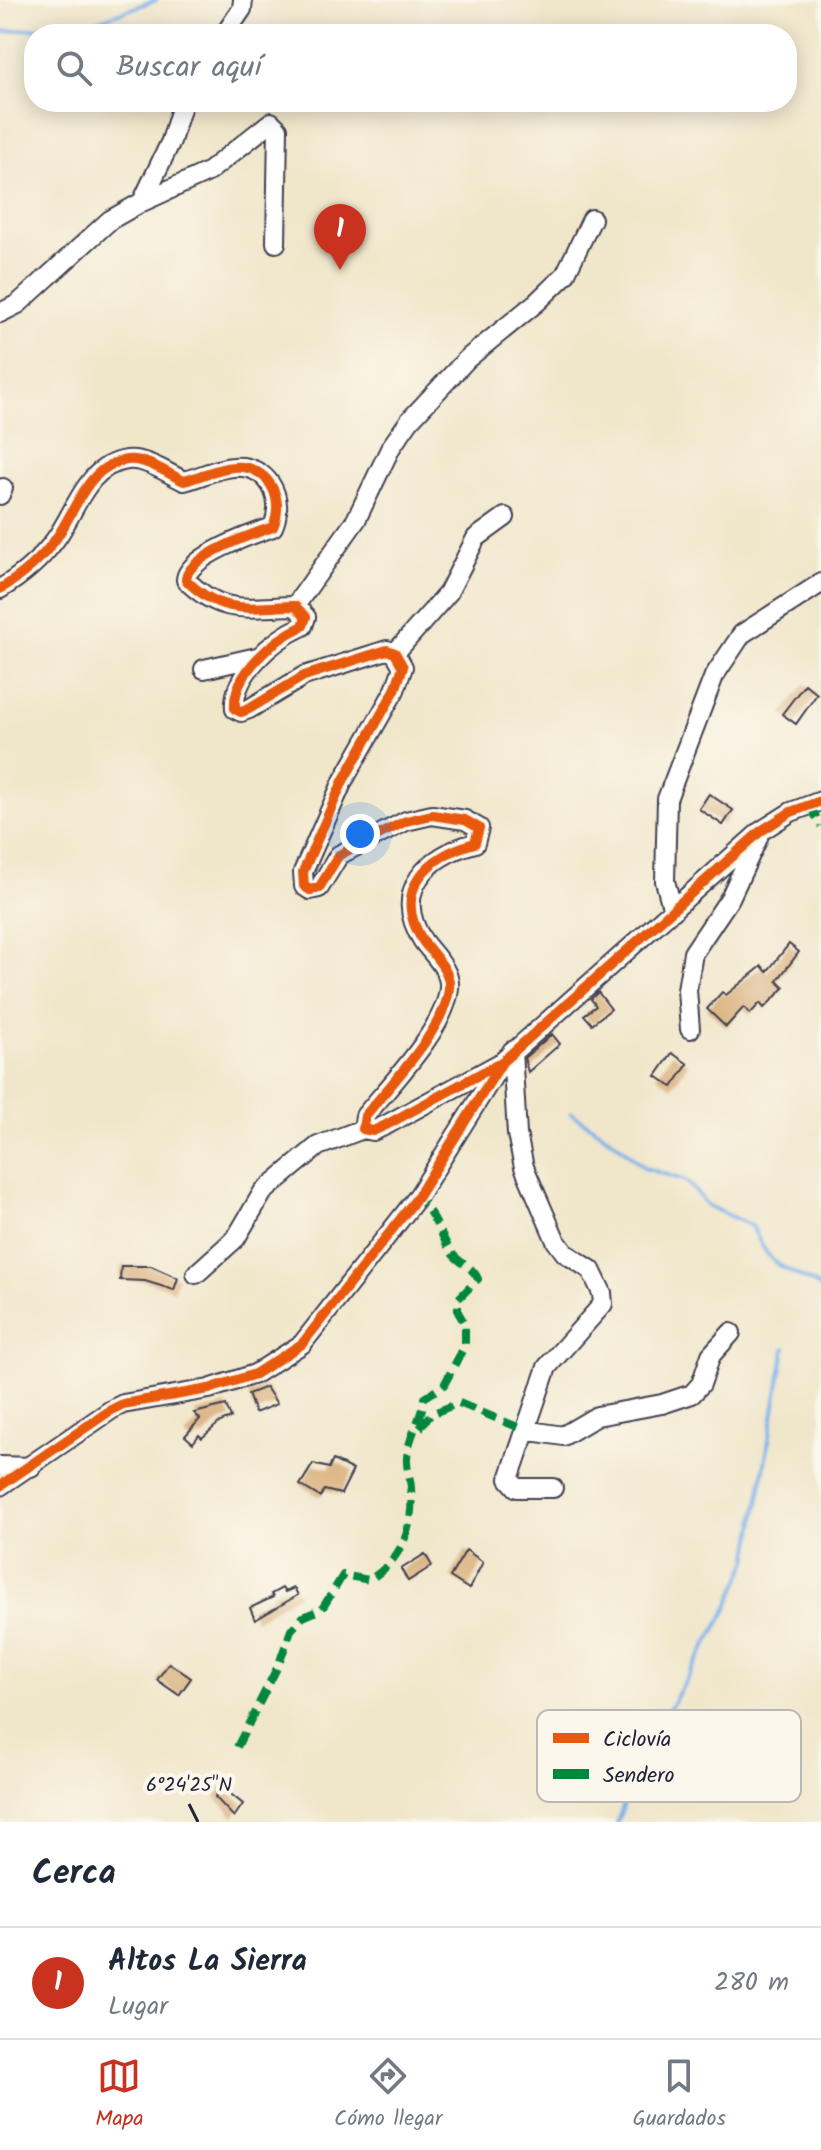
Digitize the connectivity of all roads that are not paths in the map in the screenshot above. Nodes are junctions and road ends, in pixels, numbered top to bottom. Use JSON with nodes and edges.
{"nodes":[{"id":1,"x":243,"y":0,"type":"edge"},
{"id":2,"x":232,"y":24,"type":"edge"},
{"id":3,"x":180,"y":112,"type":"edge"},
{"id":4,"x":142,"y":202,"type":"junction"},
{"id":5,"x":592,"y":219,"type":"dead end"},
{"id":6,"x":276,"y":243,"type":"dead end"},
{"id":7,"x":0,"y":313,"type":"edge"},
{"id":8,"x":505,"y":517,"type":"dead end"},
{"id":9,"x":821,"y":583,"type":"edge"},
{"id":10,"x":0,"y":589,"type":"edge"},
{"id":11,"x":295,"y":606,"type":"junction"},
{"id":12,"x":395,"y":653,"type":"junction"},
{"id":13,"x":257,"y":657,"type":"junction"},
{"id":14,"x":204,"y":669,"type":"dead end"},
{"id":15,"x":821,"y":801,"type":"edge"},
{"id":16,"x":761,"y":831,"type":"junction"},
{"id":17,"x":673,"y":911,"type":"junction"},
{"id":18,"x":690,"y":1029,"type":"dead end"},
{"id":19,"x":507,"y":1056,"type":"junction"},
{"id":20,"x":363,"y":1129,"type":"junction"},
{"id":21,"x":196,"y":1274,"type":"dead end"},
{"id":22,"x":731,"y":1333,"type":"dead end"},
{"id":23,"x":525,"y":1430,"type":"junction"},
{"id":24,"x":0,"y":1466,"type":"edge"},
{"id":25,"x":31,"y":1467,"type":"junction"},
{"id":26,"x":0,"y":1486,"type":"edge"},
{"id":27,"x":553,"y":1488,"type":"dead end"}],
"edges":[{"from":1,"to":2,"type":"street"},
{"from":3,"to":4,"type":"street"},
{"from":4,"to":6,"type":"street"},
{"from":4,"to":7,"type":"street"},
{"from":5,"to":11,"type":"street"},
{"from":8,"to":12,"type":"street"},
{"from":9,"to":17,"type":"street"},
{"from":10,"to":11,"type":"street"},
{"from":11,"to":13,"type":"street"},
{"from":12,"to":13,"type":"street"},
{"from":12,"to":20,"type":"street"},
{"from":13,"to":14,"type":"street"},
{"from":15,"to":16,"type":"street"},
{"from":16,"to":17,"type":"street"},
{"from":16,"to":18,"type":"street"},
{"from":17,"to":19,"type":"street"},
{"from":19,"to":20,"type":"street"},
{"from":19,"to":23,"type":"street"},
{"from":19,"to":25,"type":"street"},
{"from":20,"to":21,"type":"street"},
{"from":22,"to":23,"type":"street"},
{"from":23,"to":27,"type":"street"},
{"from":24,"to":25,"type":"street"},
{"from":25,"to":26,"type":"street"}]}
